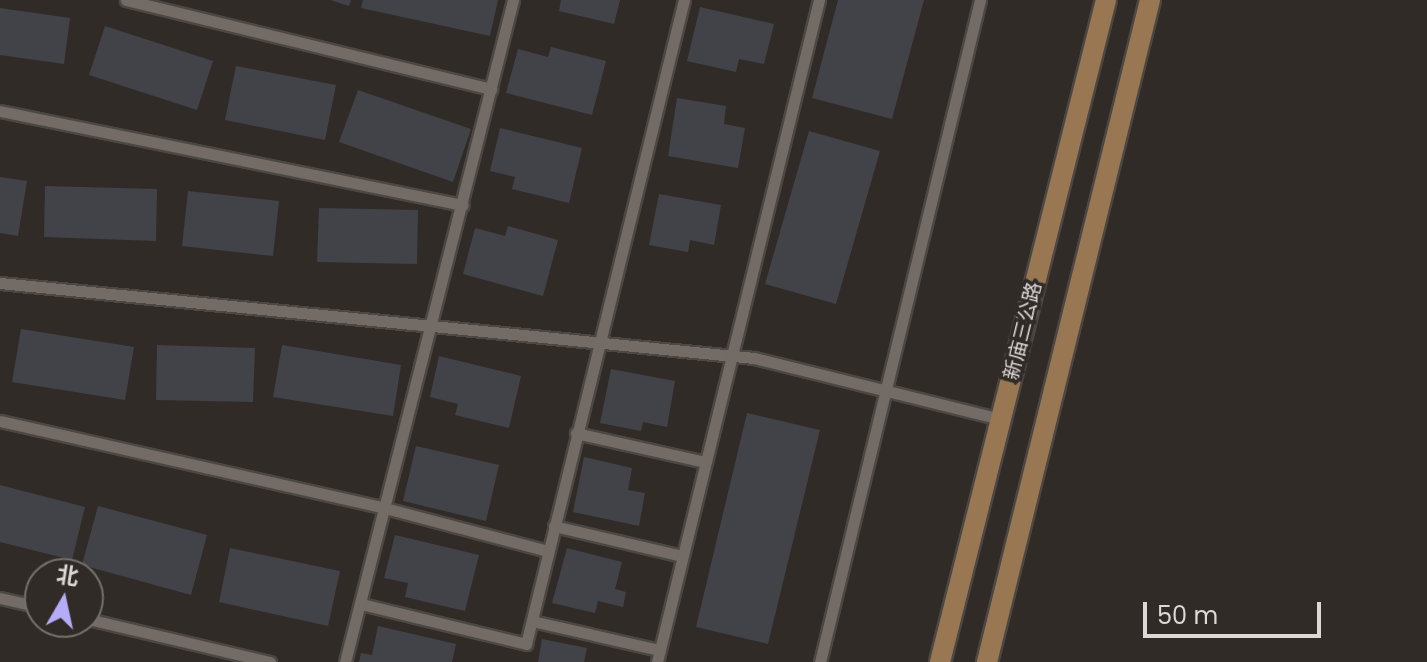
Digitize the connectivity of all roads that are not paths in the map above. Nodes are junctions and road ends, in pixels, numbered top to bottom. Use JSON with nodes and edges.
{"nodes":[{"id":1,"x":126,"y":0,"type":"edge"},
{"id":2,"x":513,"y":0,"type":"edge"},
{"id":3,"x":684,"y":0,"type":"edge"},
{"id":4,"x":819,"y":0,"type":"edge"},
{"id":5,"x":980,"y":0,"type":"edge"},
{"id":6,"x":1106,"y":0,"type":"edge"},
{"id":7,"x":1150,"y":0,"type":"edge"},
{"id":8,"x":491,"y":89,"type":"junction"},
{"id":9,"x":0,"y":111,"type":"edge"},
{"id":10,"x":463,"y":205,"type":"junction"},
{"id":11,"x":0,"y":283,"type":"edge"},
{"id":12,"x":434,"y":325,"type":"junction"},
{"id":13,"x":598,"y":340,"type":"junction"},
{"id":14,"x":730,"y":355,"type":"junction"},
{"id":15,"x":887,"y":392,"type":"junction"},
{"id":16,"x":1001,"y":419,"type":"junction"},
{"id":17,"x":0,"y":421,"type":"edge"},
{"id":18,"x":576,"y":433,"type":"junction"},
{"id":19,"x":705,"y":462,"type":"junction"},
{"id":20,"x":385,"y":508,"type":"junction"},
{"id":21,"x":554,"y":526,"type":"junction"},
{"id":22,"x":548,"y":551,"type":"junction"},
{"id":23,"x":682,"y":556,"type":"junction"},
{"id":24,"x":0,"y":598,"type":"edge"},
{"id":25,"x":24,"y":603,"type":"edge"},
{"id":26,"x":361,"y":604,"type":"junction"},
{"id":27,"x":532,"y":621,"type":"junction"},
{"id":28,"x":104,"y":623,"type":"edge"},
{"id":29,"x":659,"y":656,"type":"edge"},
{"id":30,"x":270,"y":662,"type":"edge"},
{"id":31,"x":345,"y":662,"type":"edge"},
{"id":32,"x":820,"y":662,"type":"edge"},
{"id":33,"x":940,"y":662,"type":"edge"},
{"id":34,"x":987,"y":662,"type":"edge"}],
"edges":[{"from":1,"to":8,"type":"lane"},
{"from":2,"to":8,"type":"lane"},
{"from":3,"to":13,"type":"lane"},
{"from":4,"to":14,"type":"lane"},
{"from":5,"to":15,"type":"lane"},
{"from":6,"to":16,"type":"main road","name":"新庙三公路"},
{"from":7,"to":34,"type":"main road"},
{"from":8,"to":10,"type":"lane"},
{"from":9,"to":10,"type":"lane"},
{"from":10,"to":12,"type":"lane"},
{"from":11,"to":12,"type":"lane"},
{"from":12,"to":13,"type":"lane"},
{"from":12,"to":20,"type":"lane"},
{"from":13,"to":14,"type":"lane"},
{"from":13,"to":18,"type":"lane"},
{"from":14,"to":15,"type":"lane"},
{"from":14,"to":19,"type":"lane"},
{"from":15,"to":16,"type":"lane"},
{"from":15,"to":32,"type":"lane"},
{"from":16,"to":33,"type":"main road","name":"新庙三公路"},
{"from":17,"to":20,"type":"lane"},
{"from":18,"to":19,"type":"lane"},
{"from":18,"to":21,"type":"lane"},
{"from":19,"to":23,"type":"lane"},
{"from":20,"to":22,"type":"lane"},
{"from":20,"to":26,"type":"lane"},
{"from":21,"to":22,"type":"lane"},
{"from":21,"to":23,"type":"lane"},
{"from":22,"to":27,"type":"lane"},
{"from":23,"to":29,"type":"lane"},
{"from":24,"to":25,"type":"lane"},
{"from":26,"to":27,"type":"lane"},
{"from":26,"to":31,"type":"lane"},
{"from":27,"to":29,"type":"lane"},
{"from":28,"to":30,"type":"lane"}]}
